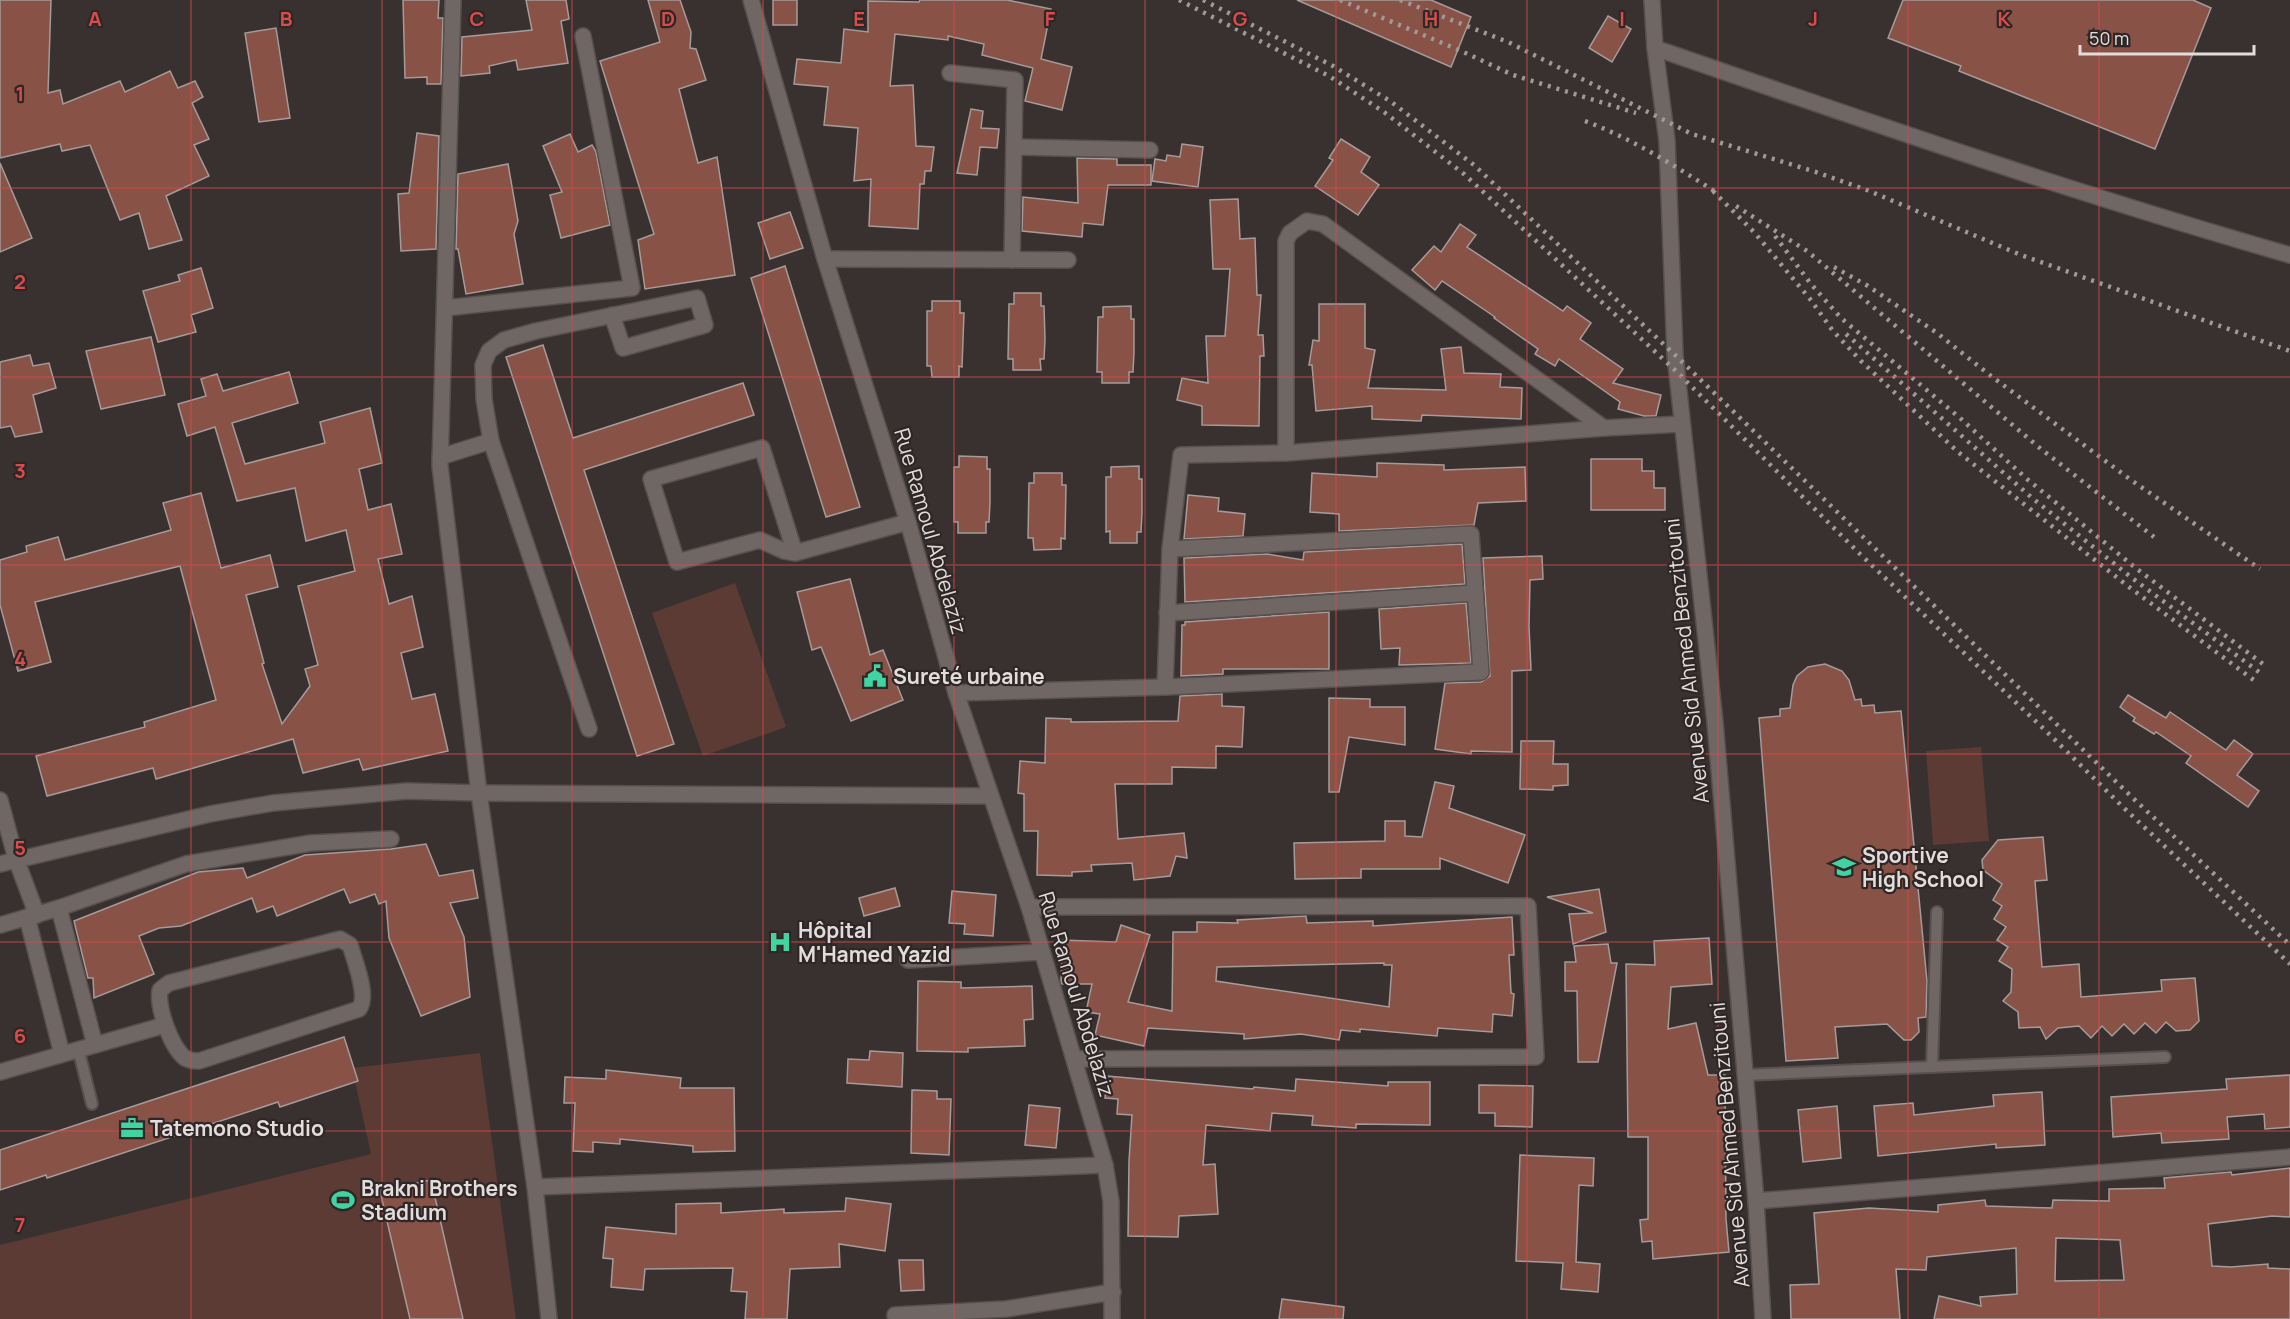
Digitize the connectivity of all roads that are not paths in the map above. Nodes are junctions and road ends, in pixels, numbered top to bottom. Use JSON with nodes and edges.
{"nodes":[{"id":1,"x":453,"y":0,"type":"edge"},
{"id":2,"x":751,"y":0,"type":"edge"},
{"id":3,"x":1652,"y":0,"type":"edge"},
{"id":4,"x":583,"y":36,"type":"dead end"},
{"id":5,"x":1655,"y":48,"type":"junction"},
{"id":6,"x":950,"y":73,"type":"dead end"},
{"id":7,"x":1014,"y":147,"type":"junction"},
{"id":8,"x":1150,"y":150,"type":"dead end"},
{"id":9,"x":2290,"y":255,"type":"edge"},
{"id":10,"x":825,"y":259,"type":"junction"},
{"id":11,"x":1012,"y":260,"type":"junction"},
{"id":12,"x":1068,"y":260,"type":"dead end"},
{"id":13,"x":445,"y":308,"type":"junction"},
{"id":14,"x":612,"y":315,"type":"junction"},
{"id":15,"x":1682,"y":424,"type":"junction"},
{"id":16,"x":1604,"y":428,"type":"junction"},
{"id":17,"x":491,"y":441,"type":"junction"},
{"id":18,"x":1286,"y":453,"type":"junction"},
{"id":19,"x":440,"y":457,"type":"junction"},
{"id":20,"x":908,"y":522,"type":"junction"},
{"id":21,"x":1170,"y":549,"type":"junction"},
{"id":22,"x":795,"y":553,"type":"junction"},
{"id":23,"x":1475,"y":593,"type":"junction"},
{"id":24,"x":1167,"y":613,"type":"junction"},
{"id":25,"x":1165,"y":687,"type":"junction"},
{"id":26,"x":956,"y":693,"type":"junction"},
{"id":27,"x":589,"y":729,"type":"dead end"},
{"id":28,"x":479,"y":793,"type":"junction"},
{"id":29,"x":990,"y":796,"type":"junction"},
{"id":30,"x":0,"y":800,"type":"edge"},
{"id":31,"x":391,"y":839,"type":"dead end"},
{"id":32,"x":16,"y":859,"type":"junction"},
{"id":33,"x":0,"y":864,"type":"edge"},
{"id":34,"x":1029,"y":907,"type":"junction"},
{"id":35,"x":59,"y":908,"type":"junction"},
{"id":36,"x":1937,"y":912,"type":"dead end"},
{"id":37,"x":32,"y":916,"type":"junction"},
{"id":38,"x":0,"y":925,"type":"edge"},
{"id":39,"x":1042,"y":952,"type":"junction"},
{"id":40,"x":908,"y":960,"type":"dead end"},
{"id":41,"x":165,"y":1025,"type":"junction"},
{"id":42,"x":95,"y":1045,"type":"junction"},
{"id":43,"x":78,"y":1048,"type":"junction"},
{"id":44,"x":62,"y":1054,"type":"junction"},
{"id":45,"x":2165,"y":1057,"type":"dead end"},
{"id":46,"x":1076,"y":1059,"type":"junction"},
{"id":47,"x":1932,"y":1067,"type":"junction"},
{"id":48,"x":0,"y":1072,"type":"edge"},
{"id":49,"x":1744,"y":1075,"type":"junction"},
{"id":50,"x":92,"y":1104,"type":"dead end"},
{"id":51,"x":2290,"y":1157,"type":"edge"},
{"id":52,"x":1106,"y":1165,"type":"junction"},
{"id":53,"x":535,"y":1187,"type":"junction"},
{"id":54,"x":1756,"y":1201,"type":"junction"},
{"id":55,"x":1113,"y":1292,"type":"junction"},
{"id":56,"x":1005,"y":1314,"type":"edge"},
{"id":57,"x":895,"y":1315,"type":"dead end"},
{"id":58,"x":549,"y":1319,"type":"edge"},
{"id":59,"x":1112,"y":1319,"type":"edge"},
{"id":60,"x":1763,"y":1319,"type":"edge"}],
"edges":[{"from":1,"to":13,"type":"street"},
{"from":2,"to":10,"type":"street","name":"Rue Ramoul Abdelaziz"},
{"from":3,"to":5,"type":"street","name":"Avenue Sid Ahmed Benzitouni"},
{"from":4,"to":13,"type":"street"},
{"from":5,"to":9,"type":"street"},
{"from":5,"to":15,"type":"street","name":"Avenue Sid Ahmed Benzitouni"},
{"from":6,"to":7,"type":"street"},
{"from":7,"to":8,"type":"street"},
{"from":7,"to":11,"type":"street"},
{"from":10,"to":11,"type":"street"},
{"from":10,"to":20,"type":"street","name":"Rue Ramoul Abdelaziz"},
{"from":11,"to":12,"type":"street"},
{"from":13,"to":19,"type":"street"},
{"from":14,"to":14,"type":"street"},
{"from":14,"to":17,"type":"street"},
{"from":15,"to":16,"type":"street"},
{"from":15,"to":49,"type":"street","name":"Avenue Sid Ahmed Benzitouni"},
{"from":16,"to":18,"type":"street"},
{"from":16,"to":18,"type":"street"},
{"from":17,"to":19,"type":"street"},
{"from":17,"to":27,"type":"street"},
{"from":18,"to":21,"type":"street"},
{"from":19,"to":28,"type":"street"},
{"from":20,"to":22,"type":"street"},
{"from":20,"to":26,"type":"street","name":"Rue Ramoul Abdelaziz"},
{"from":21,"to":23,"type":"street"},
{"from":21,"to":24,"type":"street"},
{"from":22,"to":22,"type":"street"},
{"from":23,"to":24,"type":"street"},
{"from":23,"to":25,"type":"street"},
{"from":24,"to":25,"type":"street"},
{"from":25,"to":26,"type":"street"},
{"from":26,"to":29,"type":"street","name":"Rue Ramoul Abdelaziz"},
{"from":28,"to":29,"type":"street"},
{"from":28,"to":32,"type":"street"},
{"from":28,"to":53,"type":"street"},
{"from":29,"to":34,"type":"street","name":"Rue Ramoul Abdelaziz"},
{"from":30,"to":32,"type":"street"},
{"from":31,"to":35,"type":"street"},
{"from":32,"to":33,"type":"street"},
{"from":32,"to":37,"type":"street"},
{"from":34,"to":39,"type":"street","name":"Rue Ramoul Abdelaziz"},
{"from":34,"to":46,"type":"street"},
{"from":35,"to":37,"type":"street"},
{"from":35,"to":42,"type":"street"},
{"from":36,"to":47,"type":"lane"},
{"from":37,"to":38,"type":"street"},
{"from":37,"to":44,"type":"street"},
{"from":39,"to":40,"type":"street"},
{"from":39,"to":46,"type":"street","name":"Rue Ramoul Abdelaziz"},
{"from":41,"to":41,"type":"street"},
{"from":41,"to":42,"type":"street"},
{"from":42,"to":43,"type":"street"},
{"from":43,"to":44,"type":"street"},
{"from":43,"to":50,"type":"lane"},
{"from":44,"to":48,"type":"street"},
{"from":45,"to":47,"type":"lane"},
{"from":46,"to":52,"type":"street","name":"Rue Ramoul Abdelaziz"},
{"from":47,"to":49,"type":"lane"},
{"from":49,"to":54,"type":"street","name":"Avenue Sid Ahmed Benzitouni"},
{"from":51,"to":54,"type":"street"},
{"from":52,"to":53,"type":"street"},
{"from":52,"to":55,"type":"street","name":"Rue Ramoul Abdelaziz"},
{"from":53,"to":58,"type":"street"},
{"from":54,"to":60,"type":"street","name":"Avenue Sid Ahmed Benzitouni"},
{"from":55,"to":56,"type":"street"},
{"from":55,"to":59,"type":"street","name":"Rue Ramoul Abdelaziz"},
{"from":56,"to":57,"type":"street"}]}
